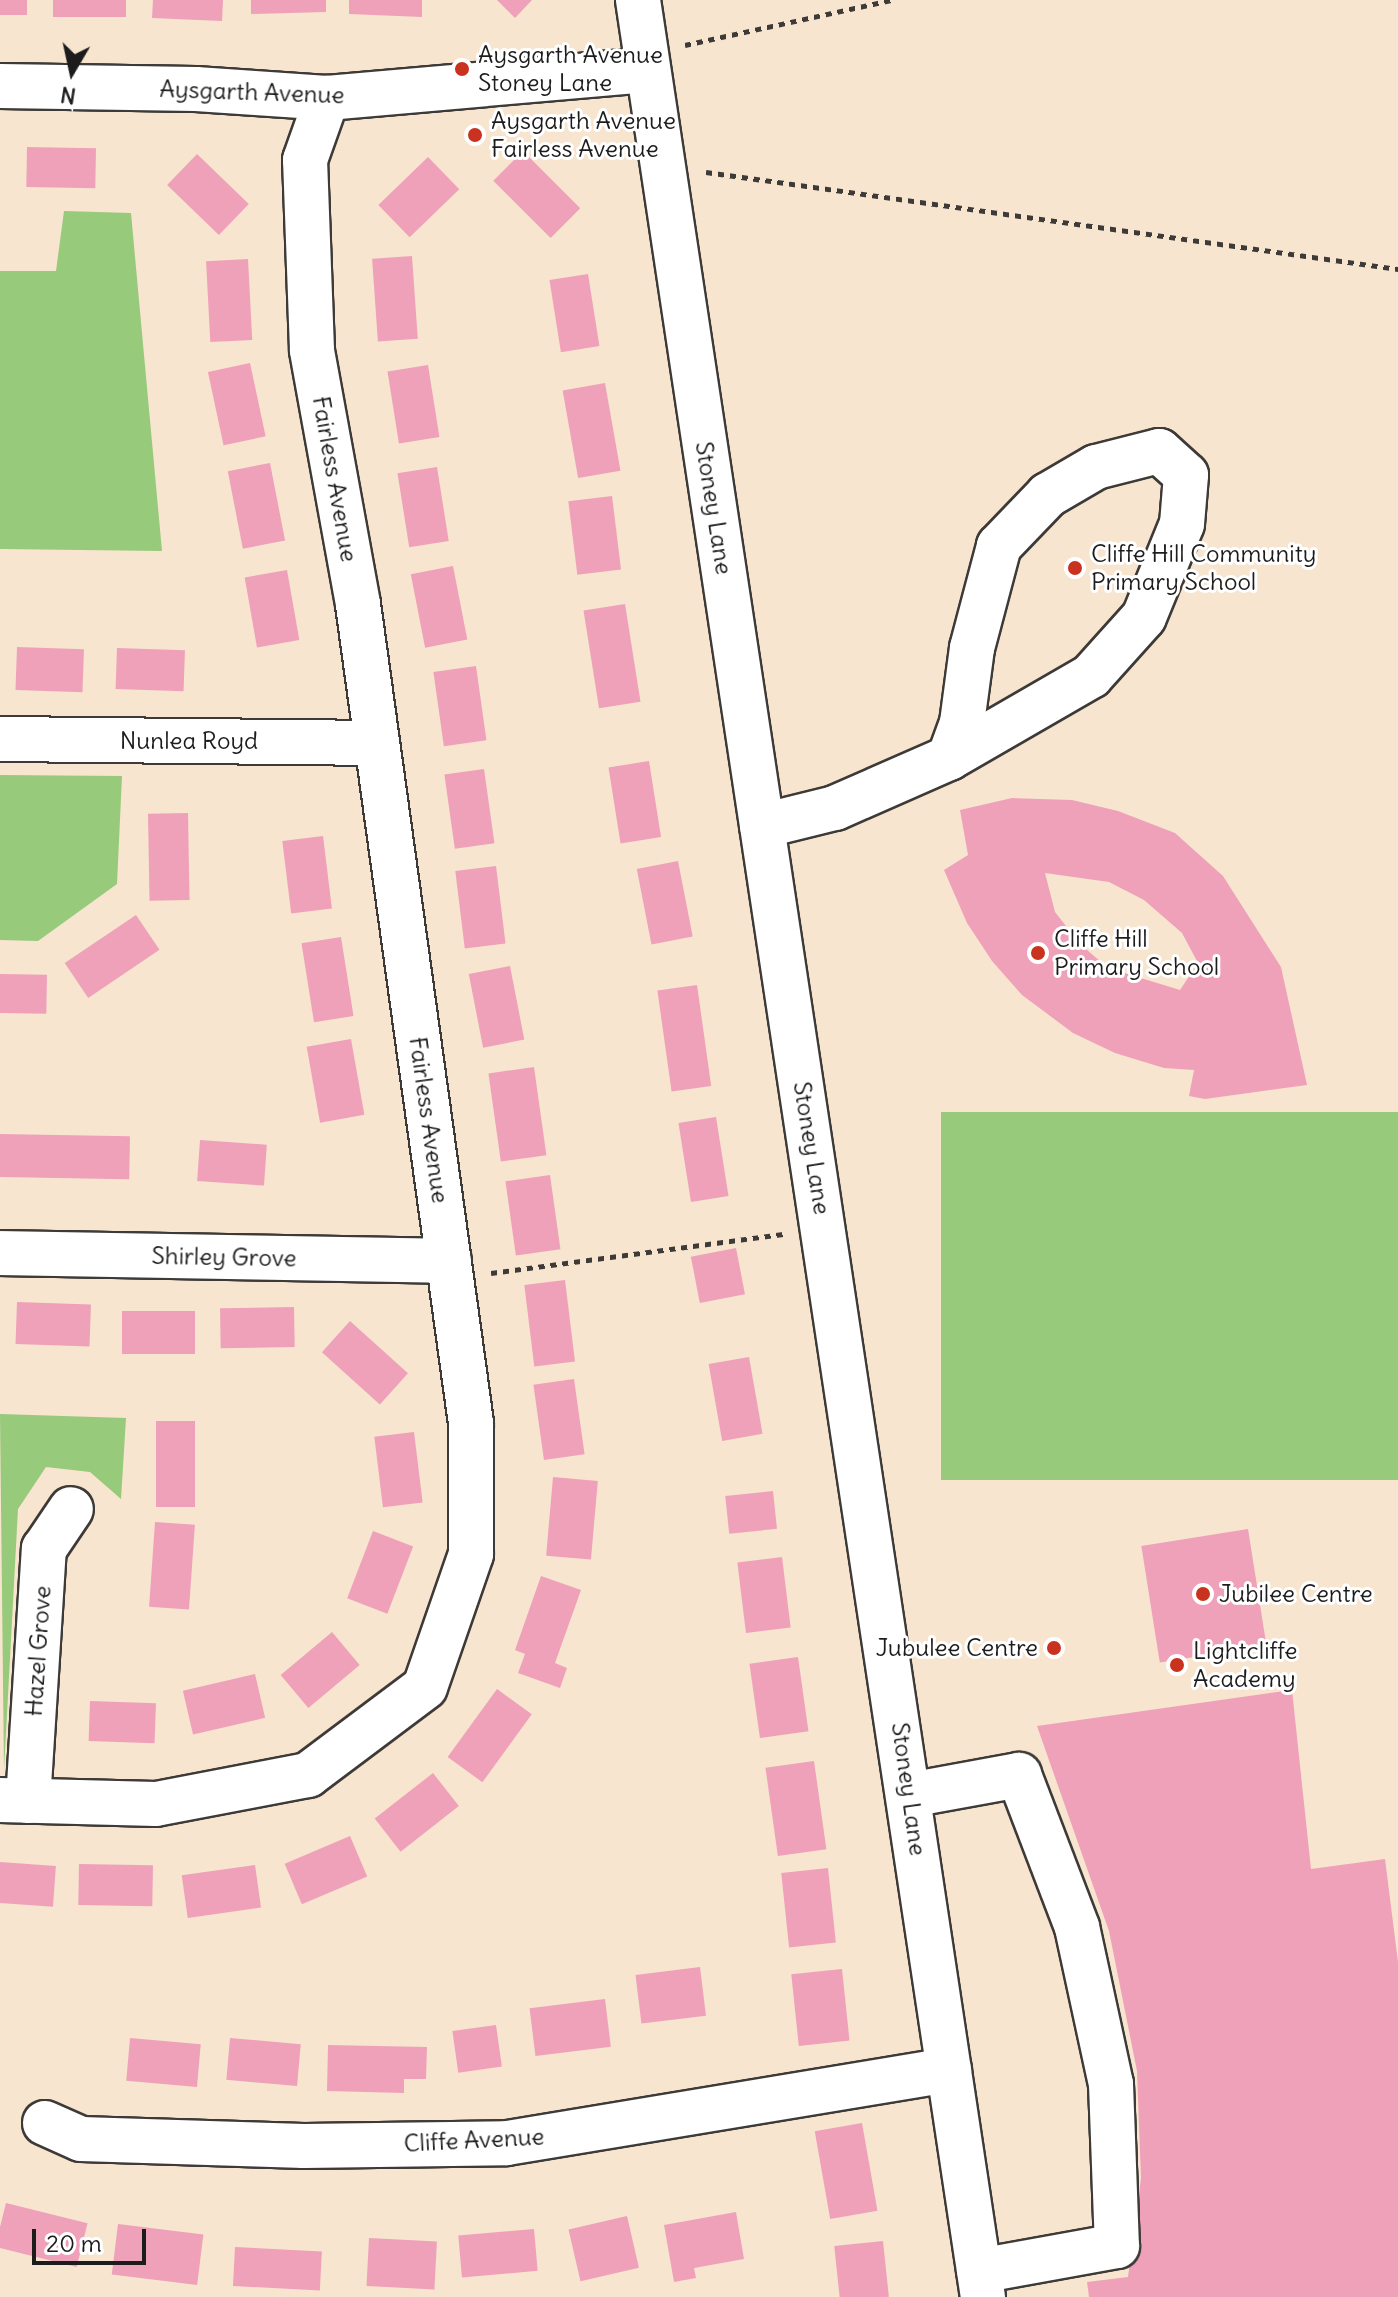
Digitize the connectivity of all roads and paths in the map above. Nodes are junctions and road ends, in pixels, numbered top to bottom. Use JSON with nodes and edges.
{"nodes":[{"id":1,"x":638,"y":0,"type":"edge"},
{"id":2,"x":891,"y":0,"type":"edge"},
{"id":3,"x":646,"y":61,"type":"junction"},
{"id":4,"x":0,"y":86,"type":"edge"},
{"id":5,"x":327,"y":98,"type":"junction"},
{"id":6,"x":662,"y":166,"type":"junction"},
{"id":7,"x":1398,"y":269,"type":"edge"},
{"id":8,"x":0,"y":739,"type":"edge"},
{"id":9,"x":377,"y":743,"type":"junction"},
{"id":10,"x":949,"y":758,"type":"junction"},
{"id":11,"x":762,"y":826,"type":"junction"},
{"id":12,"x":824,"y":1228,"type":"junction"},
{"id":13,"x":0,"y":1253,"type":"edge"},
{"id":14,"x":449,"y":1261,"type":"junction"},
{"id":15,"x":71,"y":1509,"type":"dead end"},
{"id":16,"x":910,"y":1795,"type":"junction"},
{"id":17,"x":14,"y":1801,"type":"edge"},
{"id":18,"x":949,"y":2070,"type":"junction"},
{"id":19,"x":45,"y":2123,"type":"dead end"},
{"id":20,"x":981,"y":2284,"type":"edge"}],
"edges":[{"from":1,"to":3,"type":"street","name":"Stoney Lane"},
{"from":2,"to":3,"type":"path"},
{"from":3,"to":5,"type":"street","name":"Aysgarth Avenue"},
{"from":3,"to":6,"type":"street","name":"Stoney Lane"},
{"from":4,"to":5,"type":"street","name":"Aysgarth Avenue"},
{"from":5,"to":9,"type":"street","name":"Fairless Avenue"},
{"from":6,"to":7,"type":"path"},
{"from":6,"to":11,"type":"street","name":"Stoney Lane"},
{"from":8,"to":9,"type":"street","name":"Nunlea Royd"},
{"from":9,"to":14,"type":"street","name":"Fairless Avenue"},
{"from":10,"to":10,"type":"street"},
{"from":10,"to":11,"type":"street"},
{"from":11,"to":12,"type":"street","name":"Stoney Lane"},
{"from":12,"to":14,"type":"path"},
{"from":12,"to":16,"type":"street","name":"Stoney Lane"},
{"from":13,"to":14,"type":"street","name":"Shirley Grove"},
{"from":14,"to":17,"type":"street","name":"Fairless Avenue"},
{"from":15,"to":17,"type":"street","name":"Hazel Grove"},
{"from":16,"to":18,"type":"street","name":"Stoney Lane"},
{"from":16,"to":20,"type":"street"},
{"from":18,"to":19,"type":"street","name":"Cliffe Avenue"},
{"from":18,"to":20,"type":"street","name":"Stoney Lane"}]}
